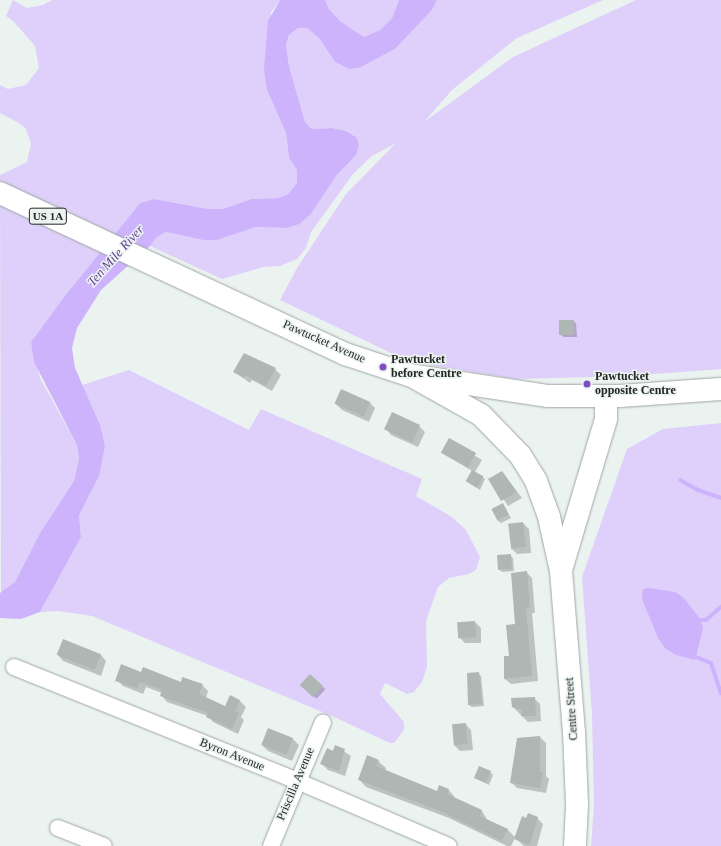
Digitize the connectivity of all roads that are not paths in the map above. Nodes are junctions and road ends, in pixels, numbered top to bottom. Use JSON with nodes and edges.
{"nodes":[{"id":1,"x":0,"y":193,"type":"edge"},
{"id":2,"x":409,"y":375,"type":"junction"},
{"id":3,"x":721,"y":389,"type":"edge"},
{"id":4,"x":606,"y":396,"type":"junction"},
{"id":5,"x":561,"y":571,"type":"junction"},
{"id":6,"x":14,"y":666,"type":"dead end"},
{"id":7,"x":323,"y":722,"type":"dead end"},
{"id":8,"x":297,"y":781,"type":"junction"},
{"id":9,"x":58,"y":828,"type":"dead end"},
{"id":10,"x":104,"y":846,"type":"edge"},
{"id":11,"x":271,"y":846,"type":"edge"},
{"id":12,"x":449,"y":846,"type":"edge"},
{"id":13,"x":575,"y":846,"type":"edge"}],
"edges":[{"from":1,"to":2,"type":"main road","name":"Pawtucket Avenue","number":"US 1A"},
{"from":2,"to":4,"type":"main road","name":"Pawtucket Avenue","number":"US 1A"},
{"from":2,"to":5,"type":"main road","name":"Centre Street"},
{"from":3,"to":4,"type":"main road","name":"Pawtucket Avenue","number":"US 1A"},
{"from":4,"to":5,"type":"main road","name":"Centre Street"},
{"from":5,"to":13,"type":"main road","name":"Centre Street"},
{"from":6,"to":8,"type":"street","name":"Byron Avenue"},
{"from":7,"to":8,"type":"street","name":"Priscilla Avenue"},
{"from":8,"to":11,"type":"street","name":"Priscilla Avenue"},
{"from":8,"to":12,"type":"street","name":"Byron Avenue"},
{"from":9,"to":10,"type":"street"}]}
